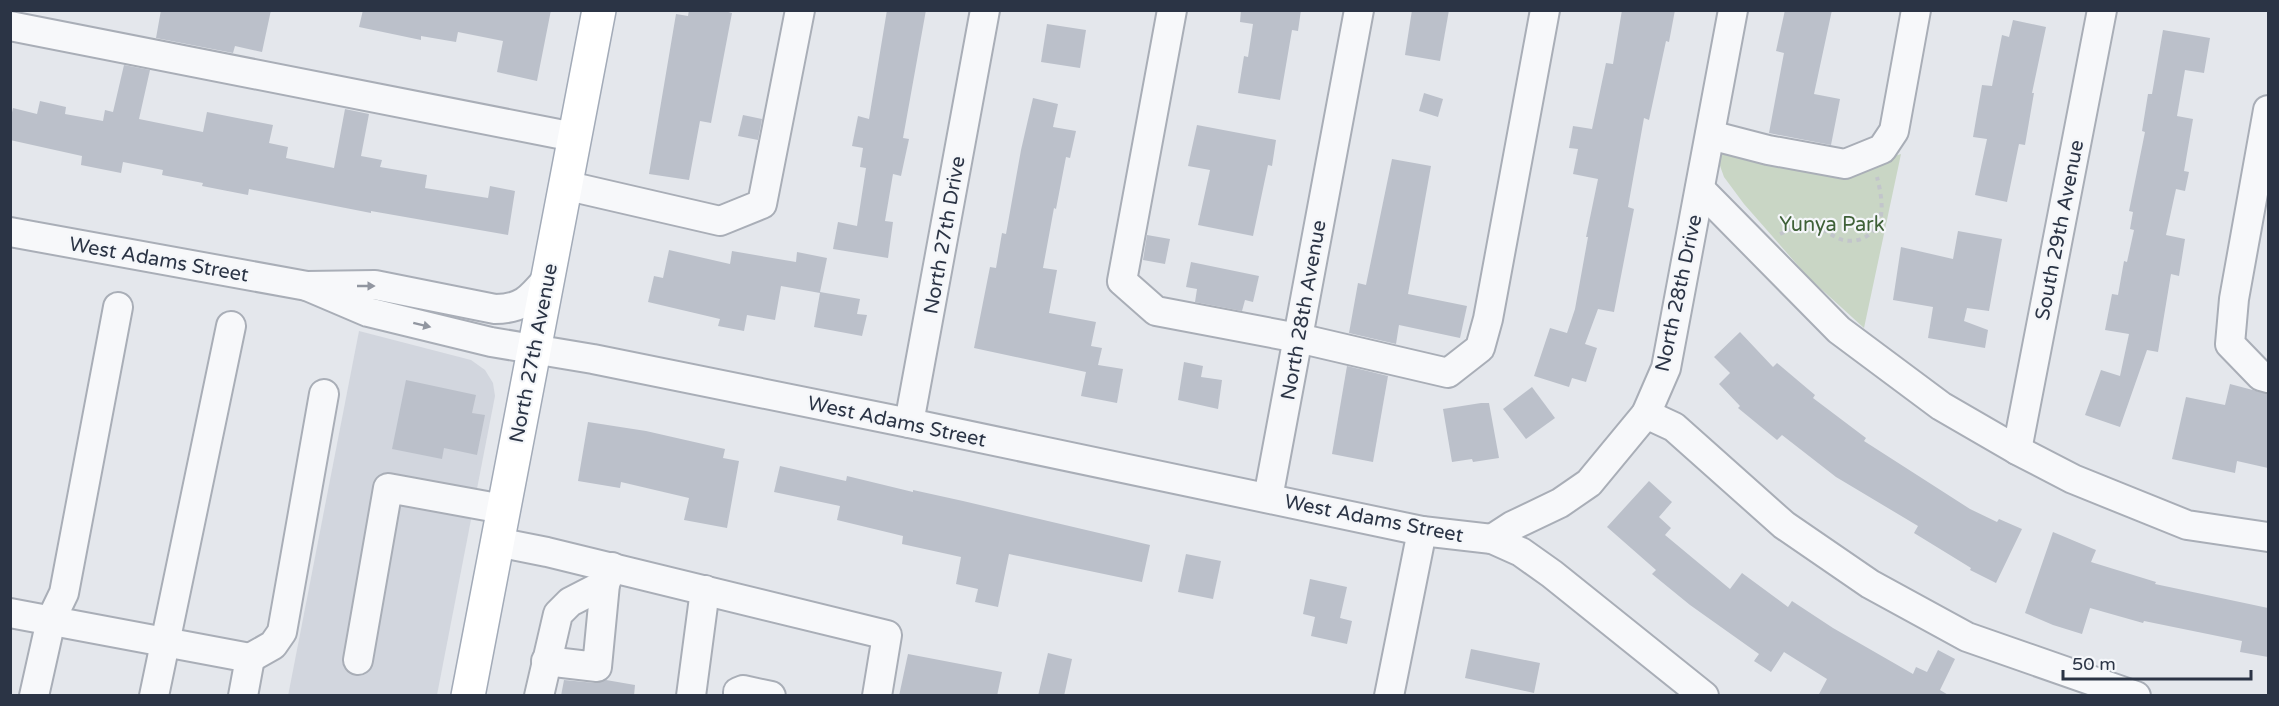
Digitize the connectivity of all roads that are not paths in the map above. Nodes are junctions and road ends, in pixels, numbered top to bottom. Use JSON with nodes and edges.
{"nodes":[{"id":1,"x":599,"y":10,"type":"edge"},
{"id":2,"x":800,"y":10,"type":"edge"},
{"id":3,"x":985,"y":10,"type":"edge"},
{"id":4,"x":1172,"y":10,"type":"edge"},
{"id":5,"x":1359,"y":10,"type":"edge"},
{"id":6,"x":1545,"y":10,"type":"edge"},
{"id":7,"x":1733,"y":10,"type":"edge"},
{"id":8,"x":1916,"y":10,"type":"edge"},
{"id":9,"x":2102,"y":10,"type":"edge"},
{"id":10,"x":10,"y":26,"type":"edge"},
{"id":11,"x":2268,"y":110,"type":"edge"},
{"id":12,"x":1710,"y":135,"type":"junction"},
{"id":13,"x":574,"y":137,"type":"junction"},
{"id":14,"x":564,"y":185,"type":"junction"},
{"id":15,"x":1700,"y":189,"type":"junction"},
{"id":16,"x":10,"y":232,"type":"edge"},
{"id":17,"x":547,"y":279,"type":"junction"},
{"id":18,"x":307,"y":286,"type":"junction"},
{"id":19,"x":118,"y":307,"type":"dead end"},
{"id":20,"x":231,"y":326,"type":"dead end"},
{"id":21,"x":1298,"y":338,"type":"junction"},
{"id":22,"x":534,"y":349,"type":"junction"},
{"id":23,"x":2268,"y":378,"type":"edge"},
{"id":24,"x":324,"y":394,"type":"dead end"},
{"id":25,"x":1646,"y":414,"type":"junction"},
{"id":26,"x":909,"y":423,"type":"junction"},
{"id":27,"x":2017,"y":450,"type":"junction"},
{"id":28,"x":1589,"y":483,"type":"joint"},
{"id":29,"x":1268,"y":498,"type":"junction"},
{"id":30,"x":503,"y":509,"type":"junction"},
{"id":31,"x":1422,"y":531,"type":"junction"},
{"id":32,"x":2268,"y":537,"type":"edge"},
{"id":33,"x":1492,"y":539,"type":"junction"},
{"id":34,"x":497,"y":542,"type":"junction"},
{"id":35,"x":609,"y":576,"type":"junction"},
{"id":36,"x":705,"y":590,"type":"junction"},
{"id":37,"x":10,"y":612,"type":"edge"},
{"id":38,"x":51,"y":620,"type":"junction"},
{"id":39,"x":165,"y":642,"type":"junction"},
{"id":40,"x":250,"y":658,"type":"junction"},
{"id":41,"x":358,"y":660,"type":"dead end"},
{"id":42,"x":546,"y":661,"type":"junction"},
{"id":43,"x":34,"y":696,"type":"edge"},
{"id":44,"x":154,"y":696,"type":"edge"},
{"id":45,"x":243,"y":696,"type":"edge"},
{"id":46,"x":468,"y":696,"type":"edge"},
{"id":47,"x":539,"y":696,"type":"edge"},
{"id":48,"x":691,"y":696,"type":"edge"},
{"id":49,"x":738,"y":696,"type":"edge"},
{"id":50,"x":771,"y":696,"type":"edge"},
{"id":51,"x":877,"y":696,"type":"edge"},
{"id":52,"x":1389,"y":696,"type":"edge"},
{"id":53,"x":1704,"y":696,"type":"edge"},
{"id":54,"x":2136,"y":696,"type":"edge"}],
"edges":[{"from":1,"to":13,"type":"main road","name":"North 27th Avenue"},
{"from":2,"to":14,"type":"street"},
{"from":3,"to":26,"type":"street","name":"North 27th Drive"},
{"from":4,"to":21,"type":"street"},
{"from":5,"to":21,"type":"street","name":"North 28th Avenue"},
{"from":6,"to":21,"type":"street"},
{"from":7,"to":12,"type":"street","name":"North 28th Drive"},
{"from":8,"to":12,"type":"street"},
{"from":9,"to":27,"type":"street","name":"South 29th Avenue"},
{"from":10,"to":13,"type":"street"},
{"from":11,"to":23,"type":"street"},
{"from":12,"to":15,"type":"street","name":"North 28th Drive"},
{"from":13,"to":14,"type":"main road","name":"North 27th Avenue"},
{"from":14,"to":17,"type":"main road","name":"North 27th Avenue"},
{"from":15,"to":25,"type":"street","name":"North 28th Drive"},
{"from":15,"to":27,"type":"street"},
{"from":16,"to":18,"type":"street","name":"West Adams Street"},
{"from":18,"to":17,"type":"street","name":"West Adams Street","one_way":true},
{"from":17,"to":22,"type":"main road","name":"North 27th Avenue"},
{"from":18,"to":22,"type":"street","name":"West Adams Street","one_way":true},
{"from":19,"to":38,"type":"street"},
{"from":20,"to":39,"type":"street"},
{"from":21,"to":29,"type":"street","name":"North 28th Avenue"},
{"from":22,"to":26,"type":"street","name":"West Adams Street"},
{"from":22,"to":30,"type":"main road","name":"North 27th Avenue"},
{"from":24,"to":40,"type":"street"},
{"from":25,"to":28,"type":"street","name":"North 28th Drive"},
{"from":25,"to":54,"type":"street"},
{"from":26,"to":29,"type":"street","name":"West Adams Street"},
{"from":27,"to":32,"type":"street"},
{"from":28,"to":33,"type":"street","name":"West Adams Street"},
{"from":29,"to":31,"type":"street","name":"West Adams Street"},
{"from":30,"to":34,"type":"main road","name":"North 27th Avenue"},
{"from":30,"to":41,"type":"street"},
{"from":31,"to":33,"type":"street","name":"West Adams Street"},
{"from":31,"to":52,"type":"street"},
{"from":33,"to":53,"type":"street","name":"West Adams Street"},
{"from":34,"to":35,"type":"street"},
{"from":34,"to":46,"type":"main road","name":"North 27th Avenue"},
{"from":35,"to":36,"type":"street"},
{"from":35,"to":42,"type":"street"},
{"from":35,"to":42,"type":"street"},
{"from":36,"to":48,"type":"street"},
{"from":36,"to":51,"type":"street"},
{"from":37,"to":38,"type":"street"},
{"from":38,"to":39,"type":"street"},
{"from":38,"to":43,"type":"street"},
{"from":39,"to":40,"type":"street"},
{"from":39,"to":44,"type":"street"},
{"from":40,"to":45,"type":"street"},
{"from":42,"to":47,"type":"street"},
{"from":49,"to":50,"type":"street"}]}
